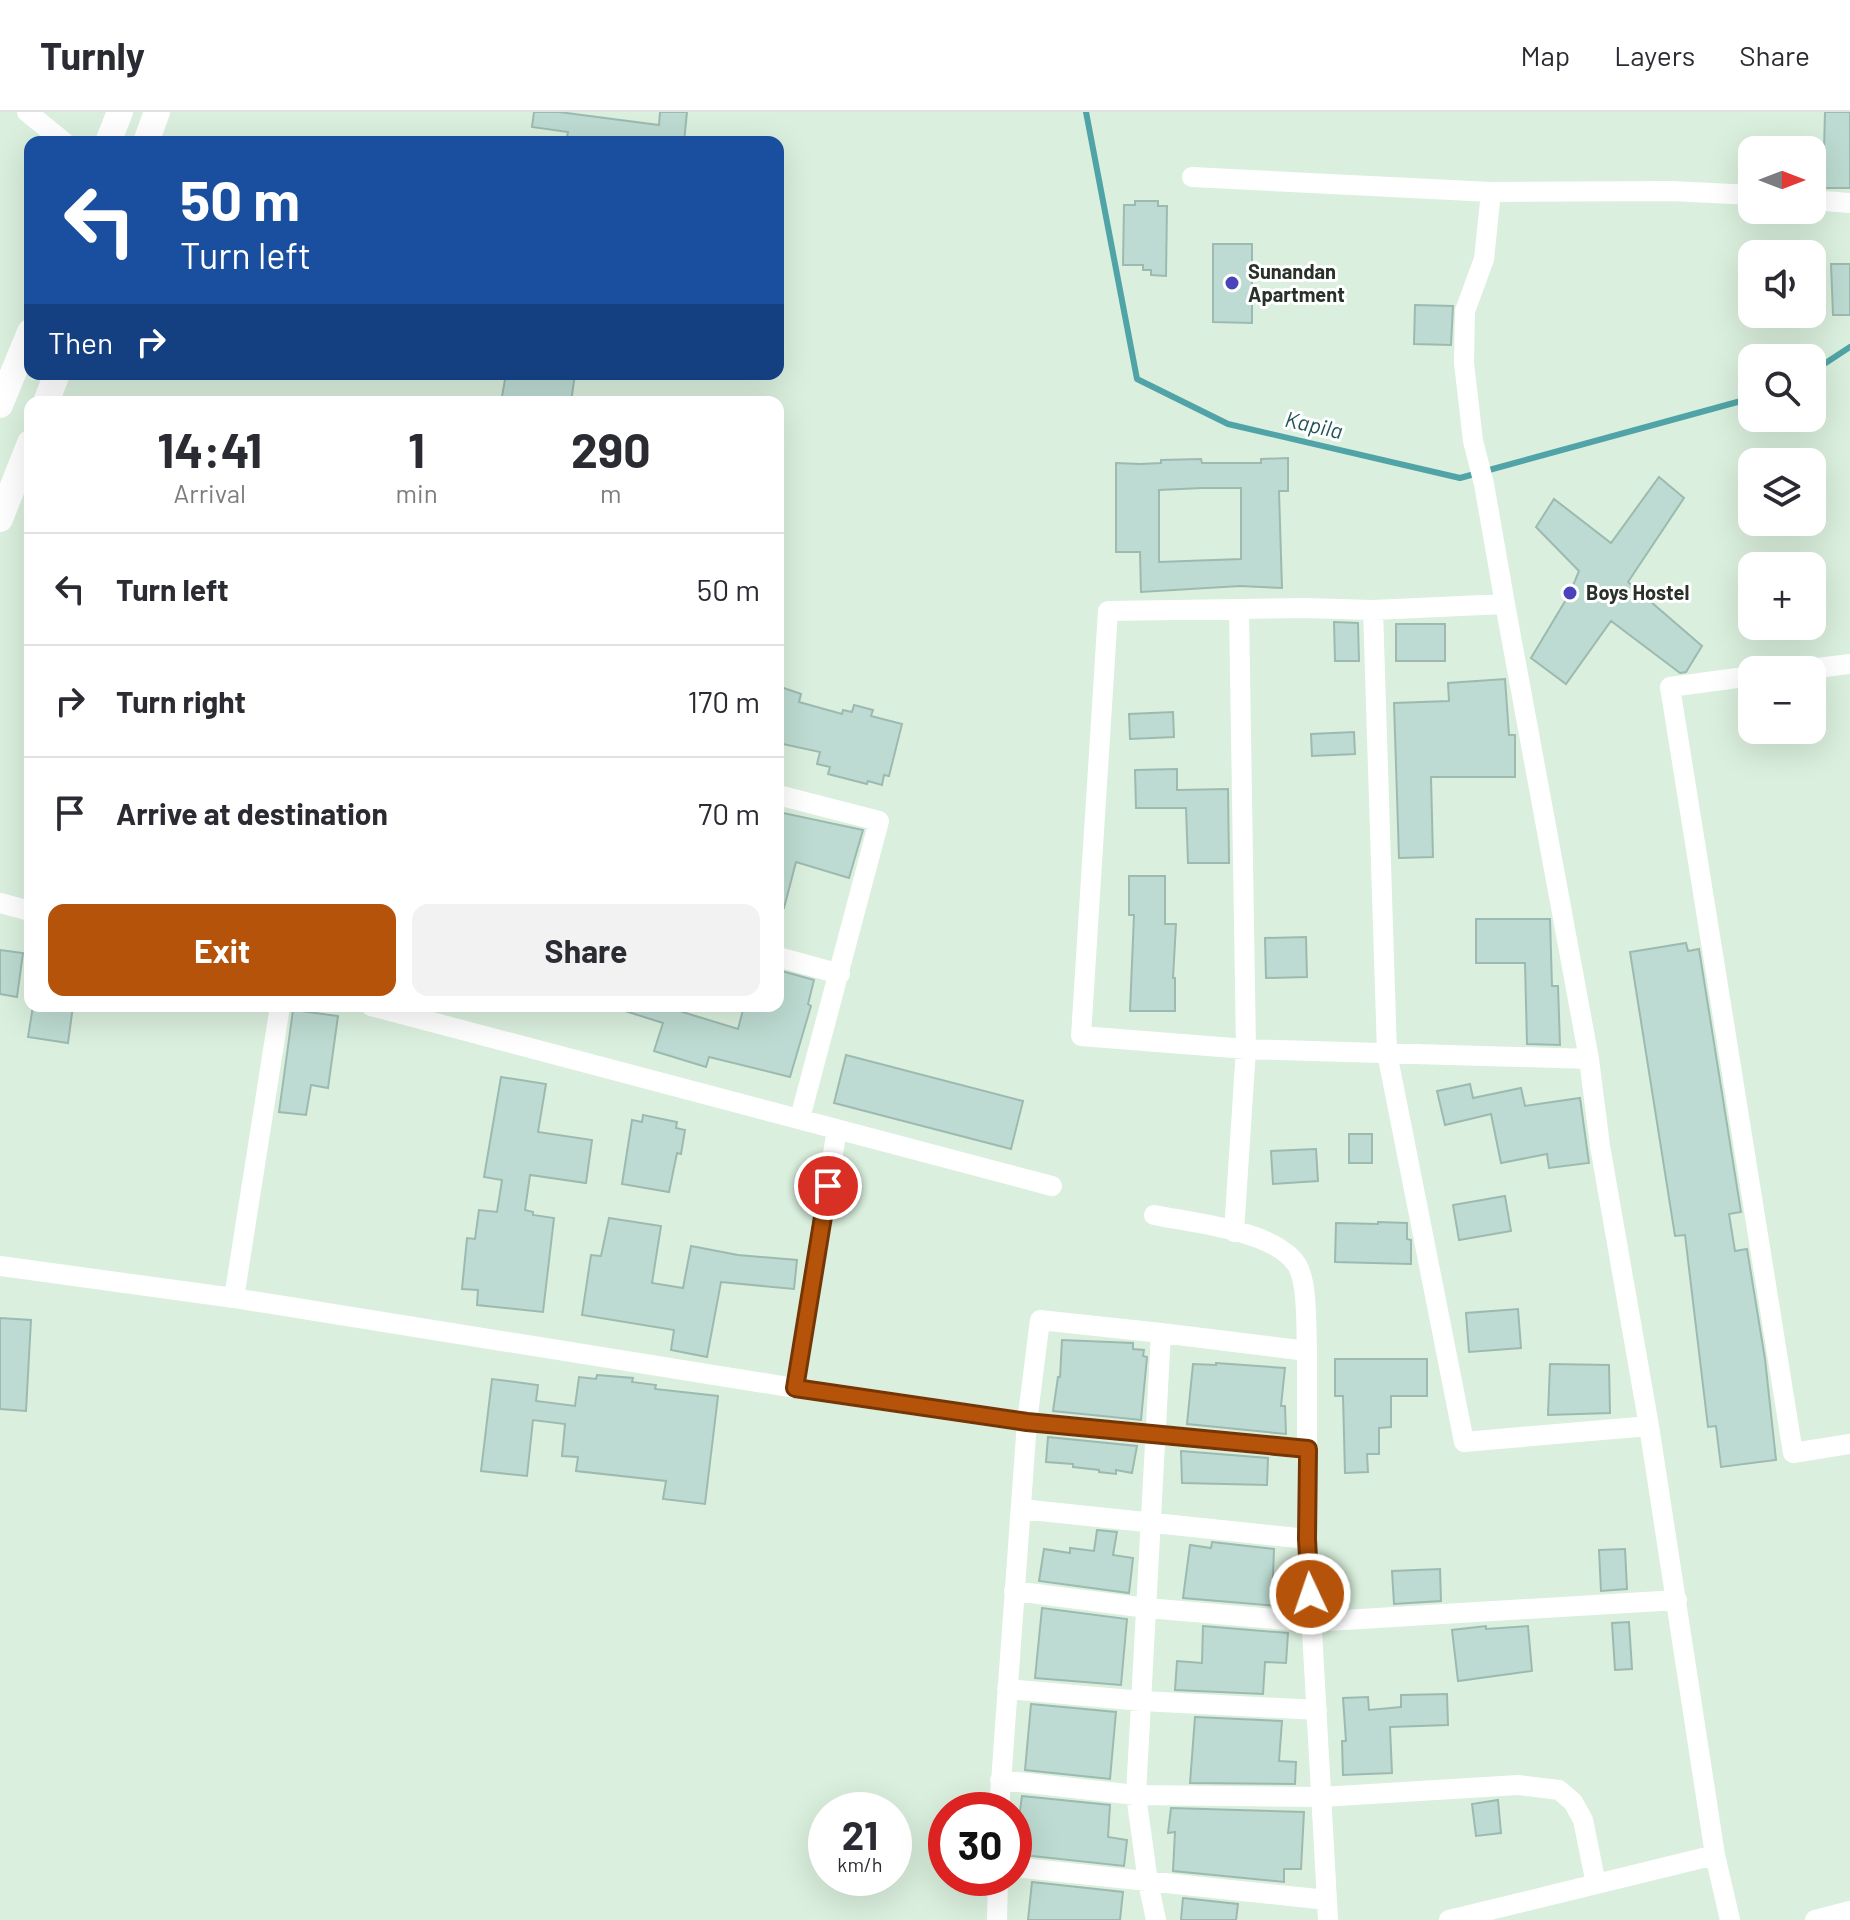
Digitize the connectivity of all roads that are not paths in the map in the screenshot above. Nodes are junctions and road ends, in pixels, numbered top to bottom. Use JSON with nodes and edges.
{"nodes":[{"id":1,"x":27,"y":112,"type":"edge"},
{"id":2,"x":120,"y":112,"type":"edge"},
{"id":3,"x":157,"y":112,"type":"edge"},
{"id":4,"x":57,"y":136,"type":"edge"},
{"id":5,"x":110,"y":136,"type":"edge"},
{"id":6,"x":148,"y":136,"type":"edge"},
{"id":7,"x":1192,"y":177,"type":"dead end"},
{"id":8,"x":1491,"y":192,"type":"junction"},
{"id":9,"x":1738,"y":194,"type":"edge"},
{"id":10,"x":1826,"y":201,"type":"edge"},
{"id":11,"x":1850,"y":203,"type":"edge"},
{"id":12,"x":24,"y":347,"type":"edge"},
{"id":13,"x":0,"y":405,"type":"edge"},
{"id":14,"x":24,"y":458,"type":"edge"},
{"id":15,"x":0,"y":519,"type":"edge"},
{"id":16,"x":1505,"y":604,"type":"junction"},
{"id":17,"x":1239,"y":609,"type":"junction"},
{"id":18,"x":1373,"y":610,"type":"junction"},
{"id":19,"x":1850,"y":664,"type":"edge"},
{"id":20,"x":1826,"y":667,"type":"edge"},
{"id":21,"x":1738,"y":678,"type":"edge"},
{"id":22,"x":784,"y":797,"type":"edge"},
{"id":23,"x":0,"y":903,"type":"edge"},
{"id":24,"x":24,"y":909,"type":"edge"},
{"id":25,"x":784,"y":959,"type":"edge"},
{"id":26,"x":840,"y":974,"type":"junction"},
{"id":27,"x":279,"y":1012,"type":"edge"},
{"id":28,"x":394,"y":1012,"type":"edge"},
{"id":29,"x":1246,"y":1049,"type":"junction"},
{"id":30,"x":1387,"y":1053,"type":"junction"},
{"id":31,"x":1589,"y":1059,"type":"junction"},
{"id":32,"x":800,"y":1118,"type":"junction"},
{"id":33,"x":837,"y":1129,"type":"junction"},
{"id":34,"x":1052,"y":1186,"type":"dead end"},
{"id":35,"x":1154,"y":1215,"type":"dead end"},
{"id":36,"x":1234,"y":1232,"type":"junction"},
{"id":37,"x":0,"y":1266,"type":"edge"},
{"id":38,"x":234,"y":1298,"type":"junction"},
{"id":39,"x":1161,"y":1333,"type":"junction"},
{"id":40,"x":1307,"y":1351,"type":"junction"},
{"id":41,"x":795,"y":1388,"type":"junction"},
{"id":42,"x":1027,"y":1422,"type":"junction"},
{"id":43,"x":1649,"y":1426,"type":"junction"},
{"id":44,"x":1156,"y":1434,"type":"junction"},
{"id":45,"x":1850,"y":1444,"type":"edge"},
{"id":46,"x":1308,"y":1449,"type":"junction"},
{"id":47,"x":1021,"y":1509,"type":"junction"},
{"id":48,"x":1152,"y":1522,"type":"junction"},
{"id":49,"x":1307,"y":1539,"type":"junction"},
{"id":50,"x":1014,"y":1591,"type":"junction"},
{"id":51,"x":1677,"y":1600,"type":"junction"},
{"id":52,"x":1147,"y":1608,"type":"junction"},
{"id":53,"x":1311,"y":1622,"type":"junction"},
{"id":54,"x":1007,"y":1689,"type":"junction"},
{"id":55,"x":1142,"y":1701,"type":"junction"},
{"id":56,"x":1317,"y":1710,"type":"junction"},
{"id":57,"x":1000,"y":1780,"type":"junction"},
{"id":58,"x":1000,"y":1792,"type":"edge"},
{"id":59,"x":1136,"y":1795,"type":"junction"},
{"id":60,"x":1321,"y":1797,"type":"junction"},
{"id":61,"x":1715,"y":1855,"type":"junction"},
{"id":62,"x":1032,"y":1869,"type":"edge"},
{"id":63,"x":1148,"y":1882,"type":"junction"},
{"id":64,"x":1596,"y":1884,"type":"junction"},
{"id":65,"x":998,"y":1896,"type":"edge"},
{"id":66,"x":1327,"y":1910,"type":"edge"},
{"id":67,"x":1850,"y":1911,"type":"edge"},
{"id":68,"x":997,"y":1920,"type":"edge"},
{"id":69,"x":1156,"y":1920,"type":"edge"},
{"id":70,"x":1449,"y":1920,"type":"edge"},
{"id":71,"x":1730,"y":1920,"type":"edge"},
{"id":72,"x":1815,"y":1920,"type":"edge"}],
"edges":[{"from":1,"to":4,"type":"street"},
{"from":2,"to":5,"type":"main road"},
{"from":3,"to":6,"type":"main road"},
{"from":7,"to":8,"type":"street"},
{"from":8,"to":9,"type":"street"},
{"from":8,"to":16,"type":"street"},
{"from":10,"to":11,"type":"street"},
{"from":12,"to":13,"type":"main road"},
{"from":14,"to":15,"type":"main road"},
{"from":16,"to":18,"type":"street"},
{"from":16,"to":31,"type":"street"},
{"from":17,"to":18,"type":"street"},
{"from":17,"to":29,"type":"street"},
{"from":17,"to":29,"type":"street"},
{"from":18,"to":30,"type":"street"},
{"from":19,"to":20,"type":"street"},
{"from":21,"to":45,"type":"street"},
{"from":22,"to":26,"type":"street"},
{"from":23,"to":24,"type":"street"},
{"from":25,"to":26,"type":"street"},
{"from":26,"to":32,"type":"street"},
{"from":27,"to":38,"type":"street"},
{"from":28,"to":32,"type":"street"},
{"from":29,"to":30,"type":"street"},
{"from":29,"to":36,"type":"street"},
{"from":30,"to":31,"type":"street"},
{"from":30,"to":43,"type":"street"},
{"from":31,"to":43,"type":"street"},
{"from":32,"to":33,"type":"street"},
{"from":33,"to":34,"type":"street"},
{"from":33,"to":41,"type":"street"},
{"from":35,"to":36,"type":"street"},
{"from":36,"to":40,"type":"street"},
{"from":37,"to":38,"type":"street"},
{"from":38,"to":41,"type":"street"},
{"from":39,"to":40,"type":"street"},
{"from":39,"to":42,"type":"street"},
{"from":39,"to":44,"type":"street"},
{"from":40,"to":46,"type":"street"},
{"from":41,"to":42,"type":"street"},
{"from":42,"to":44,"type":"street"},
{"from":42,"to":47,"type":"street"},
{"from":43,"to":51,"type":"street"},
{"from":44,"to":46,"type":"street"},
{"from":44,"to":48,"type":"street"},
{"from":46,"to":49,"type":"street"},
{"from":47,"to":48,"type":"street"},
{"from":47,"to":50,"type":"street"},
{"from":48,"to":49,"type":"street"},
{"from":48,"to":52,"type":"street"},
{"from":49,"to":53,"type":"street"},
{"from":50,"to":52,"type":"street"},
{"from":50,"to":54,"type":"street"},
{"from":51,"to":53,"type":"street"},
{"from":51,"to":61,"type":"street"},
{"from":52,"to":53,"type":"street"},
{"from":52,"to":55,"type":"street"},
{"from":53,"to":56,"type":"street"},
{"from":54,"to":55,"type":"street"},
{"from":54,"to":57,"type":"street"},
{"from":55,"to":56,"type":"street"},
{"from":55,"to":59,"type":"street"},
{"from":56,"to":60,"type":"street"},
{"from":57,"to":58,"type":"street"},
{"from":57,"to":59,"type":"street"},
{"from":59,"to":60,"type":"street"},
{"from":59,"to":63,"type":"street"},
{"from":60,"to":64,"type":"street"},
{"from":60,"to":66,"type":"street"},
{"from":61,"to":64,"type":"street"},
{"from":61,"to":71,"type":"street"},
{"from":62,"to":63,"type":"street"},
{"from":63,"to":66,"type":"street"},
{"from":63,"to":69,"type":"street"},
{"from":64,"to":70,"type":"street"},
{"from":65,"to":68,"type":"street"},
{"from":67,"to":72,"type":"street"}]}
